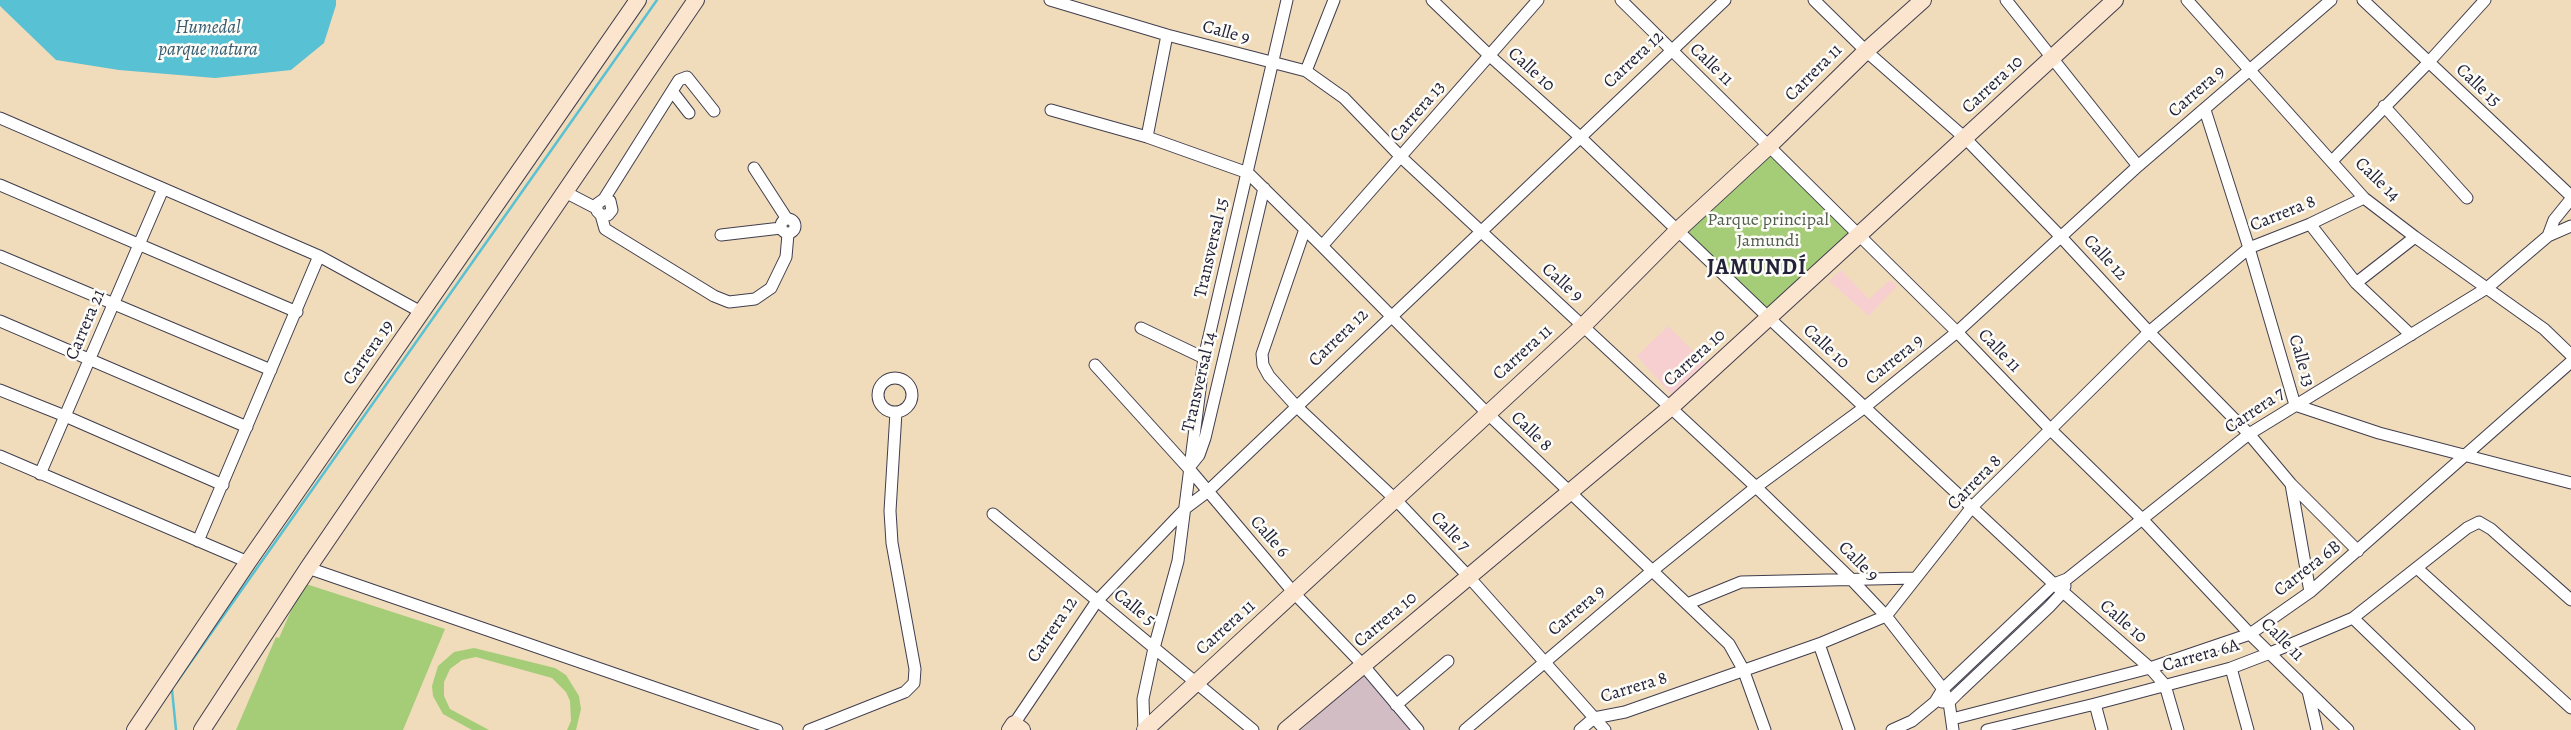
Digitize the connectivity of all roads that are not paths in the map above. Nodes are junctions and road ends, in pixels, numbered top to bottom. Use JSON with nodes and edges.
{"nodes":[{"id":1,"x":638,"y":0,"type":"edge"},
{"id":2,"x":696,"y":0,"type":"edge"},
{"id":3,"x":1050,"y":0,"type":"edge"},
{"id":4,"x":1287,"y":0,"type":"edge"},
{"id":5,"x":1334,"y":0,"type":"edge"},
{"id":6,"x":1432,"y":0,"type":"edge"},
{"id":7,"x":1538,"y":0,"type":"edge"},
{"id":8,"x":1621,"y":0,"type":"edge"},
{"id":9,"x":1725,"y":0,"type":"edge"},
{"id":10,"x":1814,"y":0,"type":"edge"},
{"id":11,"x":1923,"y":0,"type":"edge"},
{"id":12,"x":2006,"y":0,"type":"edge"},
{"id":13,"x":2115,"y":0,"type":"edge"},
{"id":14,"x":2187,"y":0,"type":"edge"},
{"id":15,"x":2331,"y":0,"type":"edge"},
{"id":16,"x":2362,"y":0,"type":"edge"},
{"id":17,"x":2485,"y":0,"type":"edge"},
{"id":18,"x":1167,"y":35,"type":"junction"},
{"id":19,"x":1866,"y":50,"type":"junction"},
{"id":20,"x":1672,"y":52,"type":"junction"},
{"id":21,"x":1490,"y":56,"type":"junction"},
{"id":22,"x":2052,"y":57,"type":"junction"},
{"id":23,"x":2428,"y":63,"type":"junction"},
{"id":24,"x":1272,"y":64,"type":"junction"},
{"id":25,"x":2250,"y":70,"type":"junction"},
{"id":26,"x":1306,"y":71,"type":"junction"},
{"id":27,"x":672,"y":92,"type":"junction"},
{"id":28,"x":2384,"y":106,"type":"junction"},
{"id":29,"x":1051,"y":110,"type":"dead end"},
{"id":30,"x":2205,"y":110,"type":"junction"},
{"id":31,"x":714,"y":111,"type":"dead end"},
{"id":32,"x":689,"y":113,"type":"dead end"},
{"id":33,"x":0,"y":118,"type":"edge"},
{"id":34,"x":1147,"y":137,"type":"junction"},
{"id":35,"x":1580,"y":137,"type":"junction"},
{"id":36,"x":1965,"y":138,"type":"junction"},
{"id":37,"x":1769,"y":146,"type":"junction"},
{"id":38,"x":1401,"y":157,"type":"junction"},
{"id":39,"x":2333,"y":160,"type":"junction"},
{"id":40,"x":2138,"y":166,"type":"junction"},
{"id":41,"x":754,"y":168,"type":"dead end"},
{"id":42,"x":1248,"y":174,"type":"junction"},
{"id":43,"x":0,"y":185,"type":"edge"},
{"id":44,"x":1264,"y":188,"type":"junction"},
{"id":45,"x":163,"y":189,"type":"junction"},
{"id":46,"x":565,"y":192,"type":"junction"},
{"id":47,"x":2571,"y":197,"type":"edge"},
{"id":48,"x":2364,"y":198,"type":"junction"},
{"id":49,"x":2467,"y":198,"type":"dead end"},
{"id":50,"x":600,"y":207,"type":"junction"},
{"id":51,"x":2554,"y":220,"type":"junction"},
{"id":52,"x":2310,"y":224,"type":"junction"},
{"id":53,"x":785,"y":227,"type":"junction"},
{"id":54,"x":2571,"y":227,"type":"edge"},
{"id":55,"x":1305,"y":229,"type":"junction"},
{"id":56,"x":1678,"y":230,"type":"junction"},
{"id":57,"x":1481,"y":233,"type":"junction"},
{"id":58,"x":721,"y":235,"type":"dead end"},
{"id":59,"x":1858,"y":235,"type":"junction"},
{"id":60,"x":2548,"y":236,"type":"junction"},
{"id":61,"x":2061,"y":237,"type":"junction"},
{"id":62,"x":2415,"y":237,"type":"junction"},
{"id":63,"x":139,"y":244,"type":"junction"},
{"id":64,"x":1322,"y":246,"type":"junction"},
{"id":65,"x":2249,"y":248,"type":"junction"},
{"id":66,"x":0,"y":256,"type":"edge"},
{"id":67,"x":318,"y":256,"type":"junction"},
{"id":68,"x":2356,"y":283,"type":"junction"},
{"id":69,"x":2487,"y":288,"type":"junction"},
{"id":70,"x":113,"y":304,"type":"junction"},
{"id":71,"x":297,"y":312,"type":"junction"},
{"id":72,"x":421,"y":312,"type":"junction"},
{"id":73,"x":1390,"y":316,"type":"junction"},
{"id":74,"x":1769,"y":318,"type":"junction"},
{"id":75,"x":0,"y":321,"type":"edge"},
{"id":76,"x":1583,"y":326,"type":"junction"},
{"id":77,"x":1141,"y":328,"type":"dead end"},
{"id":78,"x":1957,"y":332,"type":"junction"},
{"id":79,"x":2149,"y":332,"type":"junction"},
{"id":80,"x":2411,"y":335,"type":"junction"},
{"id":81,"x":2571,"y":355,"type":"edge"},
{"id":82,"x":1204,"y":358,"type":"junction"},
{"id":83,"x":90,"y":360,"type":"junction"},
{"id":84,"x":2571,"y":362,"type":"edge"},
{"id":85,"x":1095,"y":366,"type":"dead end"},
{"id":86,"x":271,"y":370,"type":"junction"},
{"id":87,"x":0,"y":390,"type":"edge"},
{"id":88,"x":2295,"y":405,"type":"junction"},
{"id":89,"x":1296,"y":406,"type":"junction"},
{"id":90,"x":1865,"y":407,"type":"junction"},
{"id":91,"x":1670,"y":408,"type":"junction"},
{"id":92,"x":896,"y":412,"type":"dead end"},
{"id":93,"x":1487,"y":413,"type":"junction"},
{"id":94,"x":65,"y":416,"type":"junction"},
{"id":95,"x":247,"y":427,"type":"junction"},
{"id":96,"x":2052,"y":431,"type":"junction"},
{"id":97,"x":2249,"y":434,"type":"junction"},
{"id":98,"x":0,"y":456,"type":"edge"},
{"id":99,"x":2465,"y":456,"type":"junction"},
{"id":100,"x":1191,"y":468,"type":"junction"},
{"id":101,"x":40,"y":474,"type":"junction"},
{"id":102,"x":2571,"y":483,"type":"edge"},
{"id":103,"x":2291,"y":484,"type":"junction"},
{"id":104,"x":223,"y":485,"type":"junction"},
{"id":105,"x":1756,"y":487,"type":"junction"},
{"id":106,"x":1207,"y":492,"type":"junction"},
{"id":107,"x":1568,"y":492,"type":"junction"},
{"id":108,"x":1396,"y":500,"type":"junction"},
{"id":109,"x":1187,"y":507,"type":"junction"},
{"id":110,"x":1972,"y":507,"type":"junction"},
{"id":111,"x":993,"y":514,"type":"dead end"},
{"id":112,"x":2142,"y":518,"type":"junction"},
{"id":113,"x":198,"y":541,"type":"junction"},
{"id":114,"x":2358,"y":551,"type":"junction"},
{"id":115,"x":248,"y":562,"type":"junction"},
{"id":116,"x":308,"y":568,"type":"junction"},
{"id":117,"x":2418,"y":569,"type":"junction"},
{"id":118,"x":1652,"y":571,"type":"junction"},
{"id":119,"x":1468,"y":576,"type":"junction"},
{"id":120,"x":1850,"y":578,"type":"junction"},
{"id":121,"x":1915,"y":578,"type":"junction"},
{"id":122,"x":2058,"y":588,"type":"junction"},
{"id":123,"x":2310,"y":592,"type":"junction"},
{"id":124,"x":1294,"y":593,"type":"junction"},
{"id":125,"x":2571,"y":600,"type":"edge"},
{"id":126,"x":1097,"y":601,"type":"junction"},
{"id":127,"x":1687,"y":604,"type":"junction"},
{"id":128,"x":1886,"y":616,"type":"junction"},
{"id":129,"x":2352,"y":618,"type":"junction"},
{"id":130,"x":2250,"y":634,"type":"junction"},
{"id":131,"x":1819,"y":644,"type":"junction"},
{"id":132,"x":1154,"y":648,"type":"junction"},
{"id":133,"x":2270,"y":653,"type":"junction"},
{"id":134,"x":1448,"y":661,"type":"dead end"},
{"id":135,"x":1544,"y":661,"type":"junction"},
{"id":136,"x":1363,"y":665,"type":"junction"},
{"id":137,"x":2150,"y":668,"type":"junction"},
{"id":138,"x":2231,"y":668,"type":"junction"},
{"id":139,"x":1743,"y":669,"type":"junction"},
{"id":140,"x":1198,"y":682,"type":"junction"},
{"id":141,"x":2165,"y":685,"type":"junction"},
{"id":142,"x":1943,"y":689,"type":"junction"},
{"id":143,"x":2308,"y":691,"type":"junction"},
{"id":144,"x":1935,"y":702,"type":"junction"},
{"id":145,"x":1949,"y":702,"type":"junction"},
{"id":146,"x":2095,"y":704,"type":"junction"},
{"id":147,"x":1396,"y":705,"type":"junction"},
{"id":148,"x":2571,"y":708,"type":"edge"},
{"id":149,"x":1594,"y":718,"type":"junction"},
{"id":150,"x":1953,"y":724,"type":"edge"},
{"id":151,"x":2028,"y":725,"type":"edge"},
{"id":152,"x":1016,"y":728,"type":"edge"},
{"id":153,"x":135,"y":730,"type":"edge"},
{"id":154,"x":202,"y":730,"type":"edge"},
{"id":155,"x":777,"y":730,"type":"edge"},
{"id":156,"x":809,"y":730,"type":"edge"},
{"id":157,"x":1144,"y":730,"type":"edge"},
{"id":158,"x":1253,"y":730,"type":"edge"},
{"id":159,"x":1286,"y":730,"type":"edge"},
{"id":160,"x":1418,"y":730,"type":"edge"},
{"id":161,"x":1465,"y":730,"type":"edge"},
{"id":162,"x":1580,"y":730,"type":"edge"},
{"id":163,"x":1605,"y":730,"type":"edge"},
{"id":164,"x":1765,"y":730,"type":"edge"},
{"id":165,"x":1849,"y":730,"type":"edge"},
{"id":166,"x":1892,"y":730,"type":"edge"},
{"id":167,"x":1987,"y":730,"type":"edge"},
{"id":168,"x":2102,"y":730,"type":"edge"},
{"id":169,"x":2178,"y":730,"type":"edge"},
{"id":170,"x":2248,"y":730,"type":"edge"},
{"id":171,"x":2317,"y":730,"type":"edge"},
{"id":172,"x":2348,"y":730,"type":"edge"},
{"id":173,"x":2469,"y":730,"type":"edge"}],
"edges":[{"from":1,"to":72,"type":"main road","name":"Carrera 19"},
{"from":2,"to":46,"type":"main road"},
{"from":3,"to":18,"type":"street","name":"Calle 9"},
{"from":4,"to":24,"type":"street","name":"Transversal 15"},
{"from":5,"to":26,"type":"street"},
{"from":6,"to":21,"type":"street","name":"Calle 10"},
{"from":7,"to":21,"type":"street","name":"Carrera 13"},
{"from":8,"to":20,"type":"street","name":"Calle 11"},
{"from":9,"to":20,"type":"street","name":"Carrera 12"},
{"from":10,"to":19,"type":"street","name":"Calle 12"},
{"from":11,"to":19,"type":"main road","name":"Carrera 11"},
{"from":12,"to":22,"type":"street"},
{"from":13,"to":22,"type":"main road","name":"Carrera 10"},
{"from":14,"to":25,"type":"street","name":"Calle 14"},
{"from":15,"to":25,"type":"street","name":"Carrera 9"},
{"from":16,"to":23,"type":"street","name":"Calle 15"},
{"from":17,"to":23,"type":"street"},
{"from":18,"to":24,"type":"street","name":"Calle 9"},
{"from":18,"to":34,"type":"street"},
{"from":19,"to":36,"type":"street","name":"Calle 12"},
{"from":19,"to":37,"type":"main road","name":"Carrera 11"},
{"from":20,"to":35,"type":"street","name":"Carrera 12"},
{"from":20,"to":37,"type":"street","name":"Calle 11"},
{"from":21,"to":35,"type":"street","name":"Calle 10"},
{"from":21,"to":38,"type":"street","name":"Carrera 13"},
{"from":22,"to":36,"type":"main road","name":"Carrera 10"},
{"from":22,"to":40,"type":"street"},
{"from":23,"to":28,"type":"street"},
{"from":23,"to":47,"type":"street","name":"Calle 15"},
{"from":24,"to":26,"type":"street","name":"Calle 9"},
{"from":24,"to":42,"type":"street","name":"Transversal 15"},
{"from":25,"to":30,"type":"street","name":"Carrera 9"},
{"from":25,"to":39,"type":"street","name":"Calle 14"},
{"from":26,"to":38,"type":"street","name":"Calle 9"},
{"from":27,"to":31,"type":"street"},
{"from":27,"to":32,"type":"street"},
{"from":27,"to":50,"type":"street"},
{"from":28,"to":39,"type":"street"},
{"from":28,"to":49,"type":"street"},
{"from":29,"to":34,"type":"street"},
{"from":30,"to":40,"type":"street","name":"Carrera 9"},
{"from":30,"to":65,"type":"street","name":"Calle 13"},
{"from":33,"to":45,"type":"street"},
{"from":34,"to":42,"type":"street"},
{"from":35,"to":56,"type":"street","name":"Calle 10"},
{"from":35,"to":57,"type":"street","name":"Carrera 12"},
{"from":36,"to":59,"type":"main road","name":"Carrera 10"},
{"from":36,"to":61,"type":"street","name":"Calle 12"},
{"from":37,"to":56,"type":"main road","name":"Carrera 11"},
{"from":37,"to":59,"type":"street","name":"Calle 11"},
{"from":38,"to":57,"type":"street","name":"Calle 9"},
{"from":38,"to":64,"type":"street","name":"Carrera 13"},
{"from":39,"to":48,"type":"street","name":"Calle 14"},
{"from":40,"to":61,"type":"street","name":"Carrera 9"},
{"from":41,"to":53,"type":"street"},
{"from":42,"to":44,"type":"street","name":"Calle 8"},
{"from":42,"to":82,"type":"street","name":"Transversal 15"},
{"from":43,"to":63,"type":"street"},
{"from":44,"to":55,"type":"street","name":"Calle 8"},
{"from":44,"to":100,"type":"street","name":"Transversal 14"},
{"from":45,"to":63,"type":"street","name":"Carrera 21"},
{"from":45,"to":67,"type":"street"},
{"from":46,"to":50,"type":"street"},
{"from":46,"to":116,"type":"main road"},
{"from":47,"to":51,"type":"street","name":"Carrera 7"},
{"from":48,"to":52,"type":"street","name":"Carrera 8"},
{"from":48,"to":62,"type":"street","name":"Calle 14"},
{"from":50,"to":53,"type":"street"},
{"from":51,"to":54,"type":"street","name":"Carrera 7"},
{"from":51,"to":60,"type":"street","name":"Carrera 7"},
{"from":52,"to":65,"type":"street","name":"Carrera 8"},
{"from":52,"to":68,"type":"street"},
{"from":53,"to":58,"type":"street"},
{"from":54,"to":60,"type":"street","name":"Carrera 7"},
{"from":55,"to":64,"type":"street","name":"Calle 8"},
{"from":55,"to":89,"type":"street","name":"Calle 7"},
{"from":56,"to":74,"type":"street","name":"Calle 10"},
{"from":56,"to":76,"type":"main road","name":"Carrera 11"},
{"from":57,"to":73,"type":"street","name":"Carrera 12"},
{"from":57,"to":76,"type":"street","name":"Calle 9"},
{"from":59,"to":74,"type":"main road","name":"Carrera 10"},
{"from":59,"to":78,"type":"street","name":"Calle 11"},
{"from":60,"to":69,"type":"street","name":"Carrera 7"},
{"from":61,"to":78,"type":"street","name":"Carrera 9"},
{"from":61,"to":79,"type":"street","name":"Calle 12"},
{"from":62,"to":68,"type":"street"},
{"from":62,"to":69,"type":"street","name":"Calle 14"},
{"from":63,"to":70,"type":"street","name":"Carrera 21"},
{"from":63,"to":71,"type":"street"},
{"from":64,"to":73,"type":"street","name":"Calle 8"},
{"from":65,"to":79,"type":"street","name":"Carrera 8"},
{"from":65,"to":88,"type":"street","name":"Calle 13"},
{"from":66,"to":70,"type":"street"},
{"from":67,"to":71,"type":"street"},
{"from":67,"to":72,"type":"street"},
{"from":68,"to":80,"type":"street"},
{"from":69,"to":80,"type":"street","name":"Carrera 7"},
{"from":69,"to":81,"type":"street","name":"Calle 14"},
{"from":70,"to":83,"type":"street","name":"Carrera 21"},
{"from":70,"to":86,"type":"street"},
{"from":71,"to":86,"type":"street"},
{"from":72,"to":115,"type":"main road","name":"Carrera 19"},
{"from":73,"to":89,"type":"street","name":"Carrera 12"},
{"from":73,"to":93,"type":"street","name":"Calle 8"},
{"from":74,"to":90,"type":"street","name":"Calle 10"},
{"from":74,"to":91,"type":"main road","name":"Carrera 10"},
{"from":75,"to":83,"type":"street"},
{"from":76,"to":91,"type":"street","name":"Calle 9"},
{"from":76,"to":93,"type":"main road","name":"Carrera 11"},
{"from":77,"to":82,"type":"street"},
{"from":78,"to":90,"type":"street","name":"Carrera 9"},
{"from":78,"to":96,"type":"street","name":"Calle 11"},
{"from":79,"to":96,"type":"street","name":"Carrera 8"},
{"from":79,"to":97,"type":"street","name":"Calle 12"},
{"from":80,"to":88,"type":"street","name":"Carrera 7"},
{"from":82,"to":100,"type":"street","name":"Transversal 15"},
{"from":83,"to":94,"type":"street","name":"Carrera 21"},
{"from":83,"to":95,"type":"street"},
{"from":84,"to":99,"type":"street","name":"Carrera 6B"},
{"from":85,"to":100,"type":"street","name":"Calle 6"},
{"from":86,"to":95,"type":"street"},
{"from":87,"to":94,"type":"street"},
{"from":88,"to":97,"type":"street","name":"Carrera 7"},
{"from":88,"to":99,"type":"street","name":"Calle 13"},
{"from":89,"to":106,"type":"street","name":"Carrera 12"},
{"from":89,"to":108,"type":"street","name":"Calle 7"},
{"from":90,"to":105,"type":"street","name":"Carrera 9"},
{"from":90,"to":110,"type":"street","name":"Calle 10"},
{"from":91,"to":105,"type":"street","name":"Calle 9"},
{"from":91,"to":107,"type":"main road","name":"Carrera 10"},
{"from":92,"to":156,"type":"street"},
{"from":93,"to":107,"type":"street","name":"Calle 8"},
{"from":93,"to":108,"type":"main road","name":"Carrera 11"},
{"from":94,"to":101,"type":"street","name":"Carrera 21"},
{"from":94,"to":104,"type":"street"},
{"from":95,"to":104,"type":"street"},
{"from":96,"to":110,"type":"street","name":"Carrera 8"},
{"from":96,"to":112,"type":"street","name":"Calle 11"},
{"from":97,"to":103,"type":"street","name":"Calle 12"},
{"from":97,"to":112,"type":"street","name":"Carrera 7"},
{"from":98,"to":101,"type":"street"},
{"from":99,"to":102,"type":"street","name":"Calle 13"},
{"from":99,"to":114,"type":"street","name":"Carrera 6B"},
{"from":100,"to":106,"type":"street","name":"Calle 6"},
{"from":100,"to":109,"type":"street","name":"Transversal 15"},
{"from":101,"to":113,"type":"street"},
{"from":103,"to":114,"type":"street","name":"Calle 12"},
{"from":103,"to":123,"type":"street"},
{"from":104,"to":113,"type":"street"},
{"from":105,"to":118,"type":"street","name":"Carrera 9"},
{"from":105,"to":120,"type":"street","name":"Calle 9"},
{"from":106,"to":109,"type":"street","name":"Carrera 12"},
{"from":106,"to":124,"type":"street","name":"Calle 6"},
{"from":107,"to":118,"type":"street","name":"Calle 8"},
{"from":107,"to":119,"type":"main road","name":"Carrera 10"},
{"from":108,"to":119,"type":"street","name":"Calle 7"},
{"from":108,"to":124,"type":"main road","name":"Carrera 11"},
{"from":109,"to":126,"type":"street","name":"Carrera 12"},
{"from":109,"to":132,"type":"street"},
{"from":110,"to":121,"type":"street","name":"Carrera 8"},
{"from":110,"to":122,"type":"street","name":"Calle 10"},
{"from":111,"to":126,"type":"street","name":"Calle 5"},
{"from":112,"to":122,"type":"street","name":"Carrera 7"},
{"from":112,"to":130,"type":"street","name":"Calle 11"},
{"from":113,"to":115,"type":"street"},
{"from":114,"to":123,"type":"street","name":"Carrera 6B"},
{"from":115,"to":153,"type":"main road","name":"Carrera 19"},
{"from":116,"to":154,"type":"main road"},
{"from":116,"to":155,"type":"street"},
{"from":117,"to":125,"type":"street","name":"Carrera 6A"},
{"from":117,"to":129,"type":"street","name":"Carrera 6A"},
{"from":117,"to":148,"type":"street"},
{"from":118,"to":127,"type":"street","name":"Calle 8"},
{"from":118,"to":135,"type":"street","name":"Carrera 9"},
{"from":119,"to":135,"type":"street","name":"Calle 7"},
{"from":119,"to":136,"type":"main road","name":"Carrera 10"},
{"from":120,"to":121,"type":"street"},
{"from":120,"to":127,"type":"street"},
{"from":120,"to":128,"type":"street","name":"Calle 9"},
{"from":121,"to":128,"type":"street","name":"Carrera 8"},
{"from":122,"to":137,"type":"street","name":"Calle 10"},
{"from":122,"to":142,"type":"street","name":"Carrera 7"},
{"from":122,"to":145,"type":"street","name":"Carrera 7"},
{"from":123,"to":130,"type":"street","name":"Carrera 6B"},
{"from":124,"to":136,"type":"street","name":"Calle 6"},
{"from":124,"to":140,"type":"main road","name":"Carrera 11"},
{"from":126,"to":132,"type":"street","name":"Calle 5"},
{"from":126,"to":152,"type":"street","name":"Carrera 12"},
{"from":127,"to":139,"type":"street","name":"Calle 8"},
{"from":128,"to":131,"type":"street","name":"Carrera 8"},
{"from":128,"to":142,"type":"street","name":"Calle 9"},
{"from":129,"to":133,"type":"street","name":"Carrera 6A"},
{"from":129,"to":173,"type":"street"},
{"from":130,"to":133,"type":"street","name":"Calle 11"},
{"from":130,"to":137,"type":"street","name":"Carrera 6B"},
{"from":131,"to":139,"type":"street","name":"Carrera 8"},
{"from":131,"to":165,"type":"street"},
{"from":132,"to":140,"type":"street","name":"Calle 5"},
{"from":132,"to":157,"type":"street"},
{"from":133,"to":138,"type":"street","name":"Carrera 6A"},
{"from":133,"to":143,"type":"street","name":"Calle 11"},
{"from":134,"to":147,"type":"street"},
{"from":135,"to":149,"type":"street","name":"Calle 7"},
{"from":135,"to":161,"type":"street","name":"Carrera 9"},
{"from":136,"to":147,"type":"street","name":"Calle 6"},
{"from":136,"to":159,"type":"main road","name":"Carrera 10"},
{"from":137,"to":141,"type":"street","name":"Calle 10"},
{"from":137,"to":150,"type":"street","name":"Carrera 6B"},
{"from":138,"to":141,"type":"street","name":"Carrera 6A"},
{"from":138,"to":170,"type":"street"},
{"from":139,"to":149,"type":"street","name":"Carrera 8"},
{"from":139,"to":164,"type":"street","name":"Calle 8"},
{"from":140,"to":157,"type":"main road","name":"Carrera 11"},
{"from":140,"to":158,"type":"street","name":"Calle 5"},
{"from":141,"to":146,"type":"street","name":"Carrera 6A"},
{"from":141,"to":169,"type":"street","name":"Calle 10"},
{"from":142,"to":144,"type":"street","name":"Carrera 7"},
{"from":142,"to":145,"type":"street","name":"Calle 9"},
{"from":143,"to":171,"type":"street"},
{"from":143,"to":172,"type":"street","name":"Calle 11"},
{"from":144,"to":145,"type":"street"},
{"from":144,"to":166,"type":"street","name":"Carrera 7"},
{"from":145,"to":150,"type":"street","name":"Calle 9"},
{"from":146,"to":151,"type":"street","name":"Carrera 6A"},
{"from":146,"to":168,"type":"street"},
{"from":147,"to":160,"type":"street","name":"Calle 6"},
{"from":149,"to":162,"type":"street","name":"Carrera 8"},
{"from":149,"to":163,"type":"street","name":"Calle 7"},
{"from":151,"to":167,"type":"street","name":"Carrera 6A"}]}
